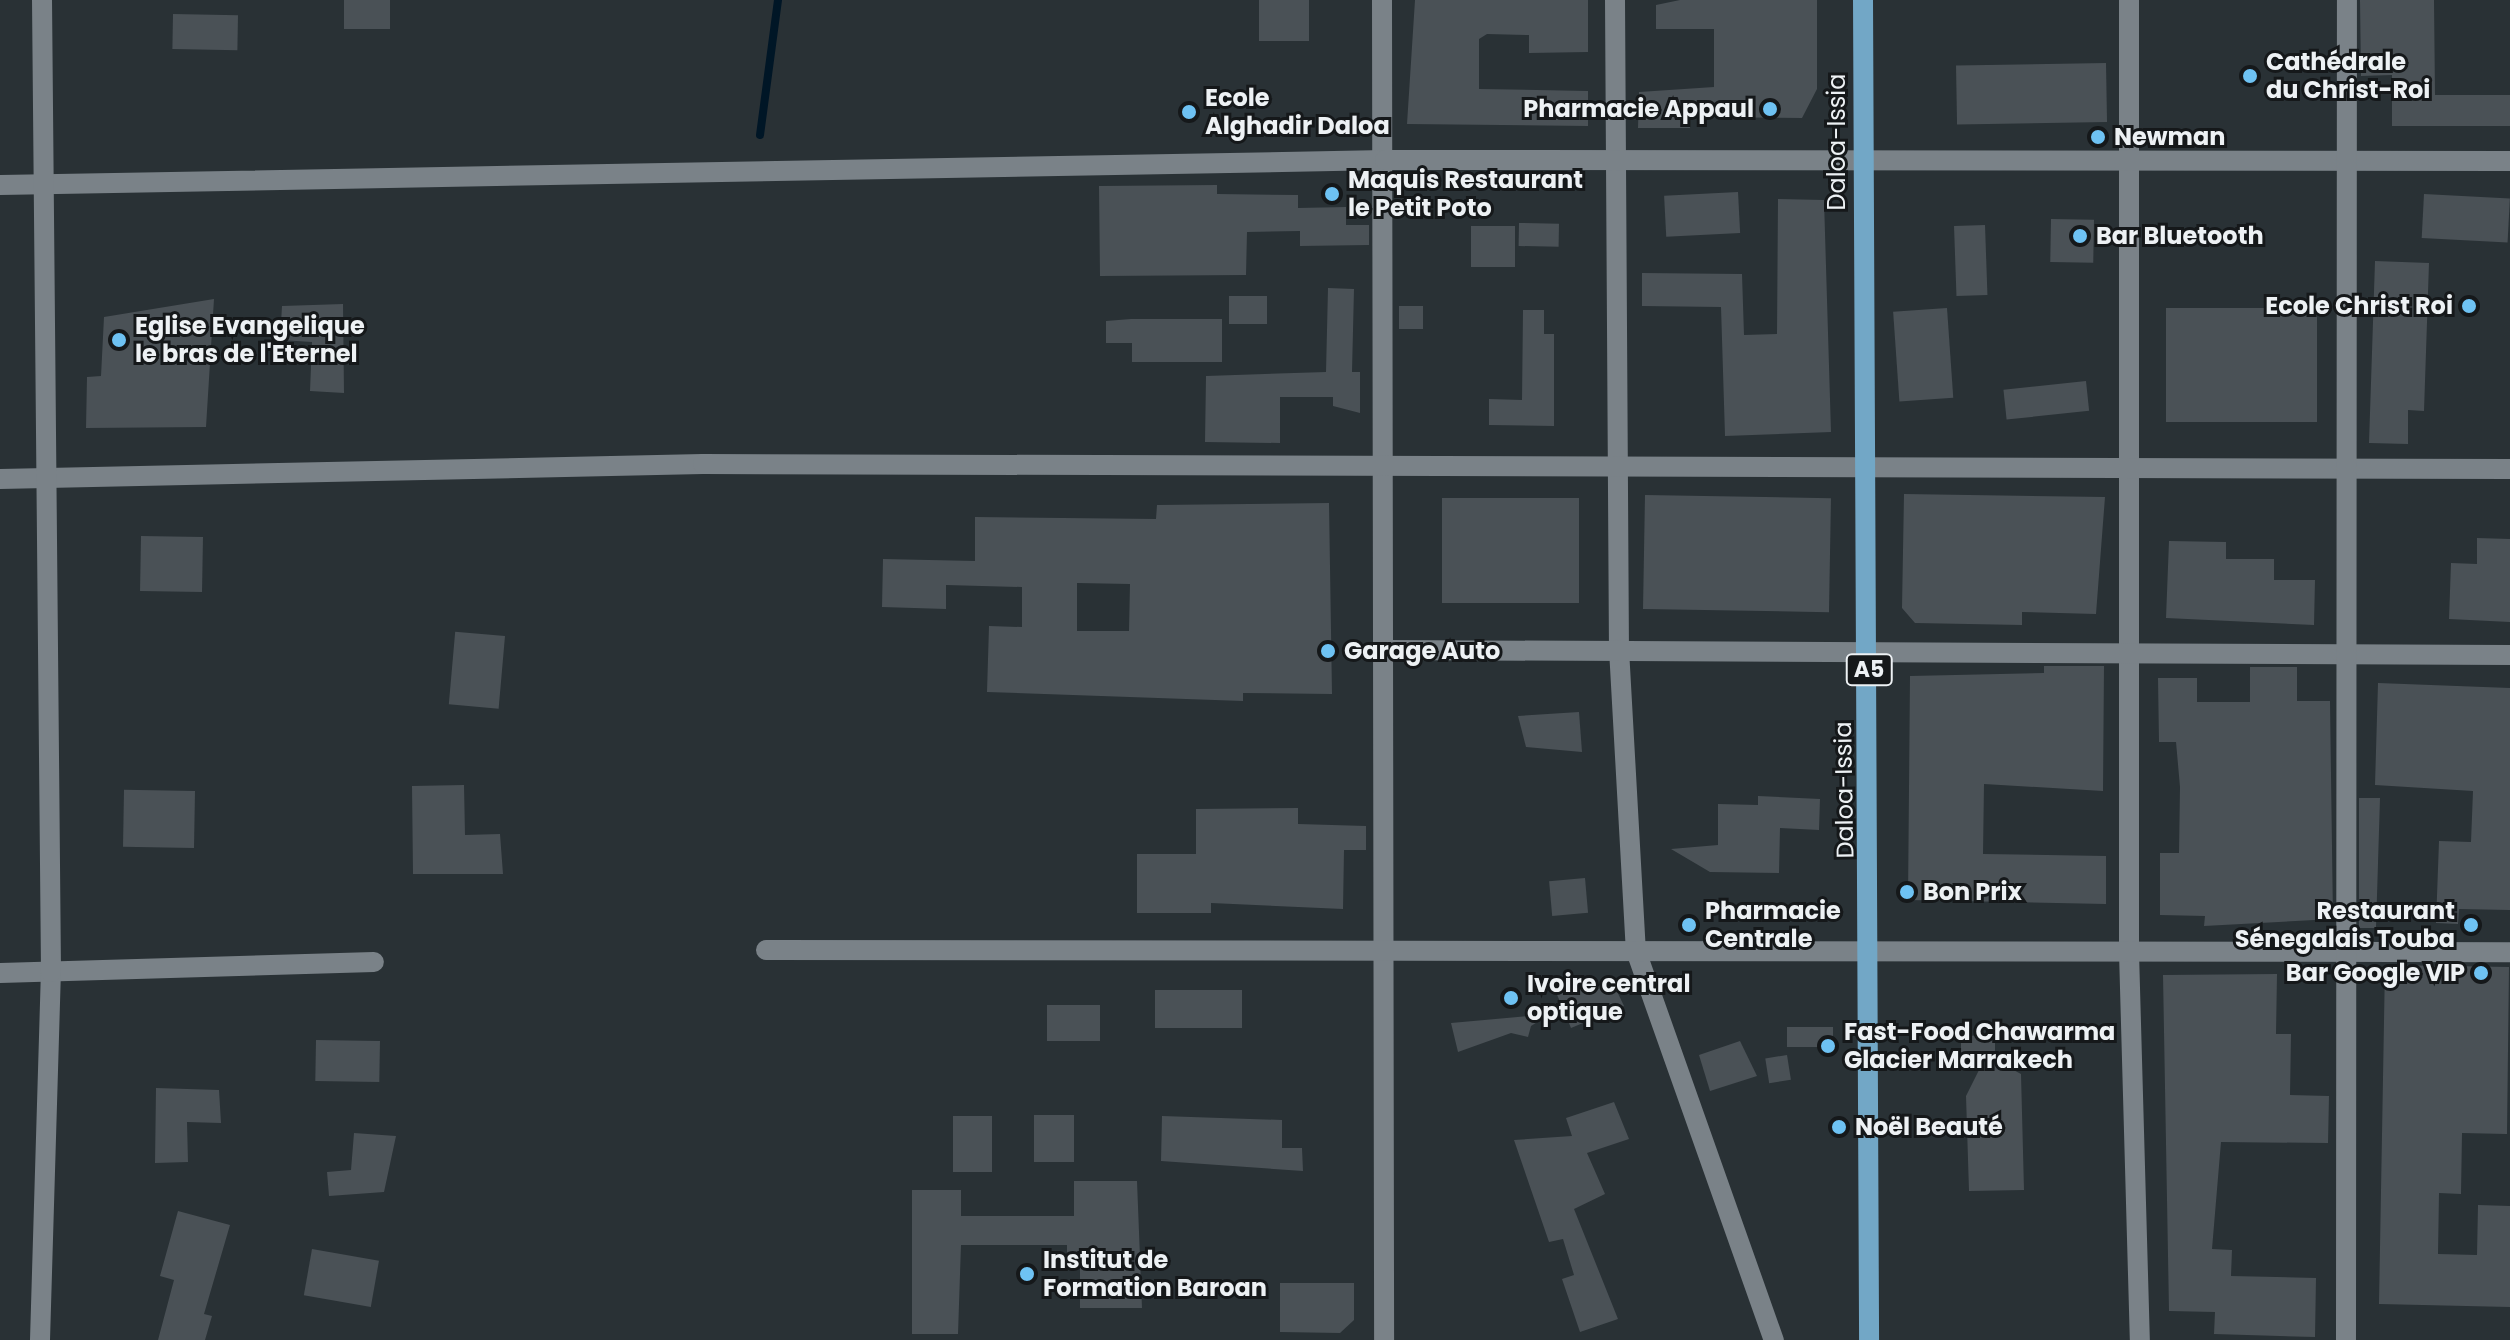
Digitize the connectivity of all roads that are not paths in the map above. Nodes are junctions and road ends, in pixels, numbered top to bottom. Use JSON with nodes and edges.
{"nodes":[{"id":1,"x":42,"y":0,"type":"edge"},
{"id":2,"x":1382,"y":0,"type":"edge"},
{"id":3,"x":1615,"y":0,"type":"edge"},
{"id":4,"x":1863,"y":0,"type":"edge"},
{"id":5,"x":2129,"y":0,"type":"edge"},
{"id":6,"x":2347,"y":0,"type":"edge"},
{"id":7,"x":1385,"y":160,"type":"junction"},
{"id":8,"x":1615,"y":160,"type":"junction"},
{"id":9,"x":1863,"y":160,"type":"junction"},
{"id":10,"x":2130,"y":160,"type":"junction"},
{"id":11,"x":2348,"y":161,"type":"junction"},
{"id":12,"x":2510,"y":161,"type":"edge"},
{"id":13,"x":0,"y":185,"type":"edge"},
{"id":14,"x":39,"y":185,"type":"junction"},
{"id":15,"x":1388,"y":468,"type":"junction"},
{"id":16,"x":1615,"y":469,"type":"junction"},
{"id":17,"x":1866,"y":469,"type":"junction"},
{"id":18,"x":2510,"y":469,"type":"edge"},
{"id":19,"x":2132,"y":470,"type":"junction"},
{"id":20,"x":2345,"y":470,"type":"junction"},
{"id":21,"x":47,"y":478,"type":"junction"},
{"id":22,"x":0,"y":479,"type":"edge"},
{"id":23,"x":1619,"y":649,"type":"junction"},
{"id":24,"x":2130,"y":649,"type":"junction"},
{"id":25,"x":1387,"y":650,"type":"junction"},
{"id":26,"x":1869,"y":650,"type":"junction"},
{"id":27,"x":2345,"y":652,"type":"junction"},
{"id":28,"x":2510,"y":655,"type":"edge"},
{"id":29,"x":1387,"y":948,"type":"junction"},
{"id":30,"x":766,"y":950,"type":"dead end"},
{"id":31,"x":1636,"y":951,"type":"junction"},
{"id":32,"x":2348,"y":951,"type":"junction"},
{"id":33,"x":2129,"y":952,"type":"junction"},
{"id":34,"x":2510,"y":952,"type":"edge"},
{"id":35,"x":1871,"y":954,"type":"junction"},
{"id":36,"x":374,"y":962,"type":"dead end"},
{"id":37,"x":51,"y":972,"type":"junction"},
{"id":38,"x":0,"y":973,"type":"edge"},
{"id":39,"x":40,"y":1340,"type":"edge"},
{"id":40,"x":1384,"y":1340,"type":"edge"},
{"id":41,"x":1774,"y":1340,"type":"edge"},
{"id":42,"x":1869,"y":1340,"type":"edge"},
{"id":43,"x":2140,"y":1340,"type":"edge"},
{"id":44,"x":2346,"y":1340,"type":"edge"}],
"edges":[{"from":1,"to":14,"type":"street"},
{"from":2,"to":7,"type":"street"},
{"from":3,"to":8,"type":"street"},
{"from":4,"to":9,"type":"main road","name":"Daloa-Issia","number":"A5"},
{"from":5,"to":10,"type":"street"},
{"from":6,"to":11,"type":"street"},
{"from":7,"to":8,"type":"street"},
{"from":7,"to":14,"type":"street"},
{"from":7,"to":15,"type":"street"},
{"from":8,"to":9,"type":"street"},
{"from":8,"to":16,"type":"street"},
{"from":9,"to":10,"type":"street"},
{"from":9,"to":17,"type":"main road","name":"Daloa-Issia","number":"A5"},
{"from":10,"to":11,"type":"street"},
{"from":10,"to":19,"type":"street"},
{"from":11,"to":12,"type":"street"},
{"from":11,"to":20,"type":"street"},
{"from":13,"to":14,"type":"street"},
{"from":14,"to":21,"type":"street"},
{"from":15,"to":16,"type":"street"},
{"from":15,"to":21,"type":"street"},
{"from":15,"to":25,"type":"street"},
{"from":16,"to":17,"type":"street"},
{"from":16,"to":23,"type":"street"},
{"from":17,"to":19,"type":"street"},
{"from":17,"to":26,"type":"main road","name":"Daloa-Issia","number":"A5"},
{"from":18,"to":20,"type":"street"},
{"from":19,"to":20,"type":"street"},
{"from":19,"to":24,"type":"street"},
{"from":20,"to":27,"type":"street"},
{"from":21,"to":22,"type":"street"},
{"from":21,"to":37,"type":"street"},
{"from":23,"to":25,"type":"street"},
{"from":23,"to":26,"type":"street"},
{"from":23,"to":31,"type":"street"},
{"from":24,"to":26,"type":"street"},
{"from":24,"to":27,"type":"street"},
{"from":24,"to":33,"type":"street"},
{"from":25,"to":29,"type":"street"},
{"from":26,"to":35,"type":"main road","name":"Daloa-Issia","number":"A5"},
{"from":27,"to":28,"type":"street"},
{"from":27,"to":32,"type":"street"},
{"from":29,"to":30,"type":"street"},
{"from":29,"to":31,"type":"street"},
{"from":29,"to":40,"type":"street"},
{"from":31,"to":35,"type":"street"},
{"from":31,"to":41,"type":"street"},
{"from":32,"to":33,"type":"street"},
{"from":32,"to":34,"type":"street"},
{"from":32,"to":44,"type":"street"},
{"from":33,"to":35,"type":"street"},
{"from":33,"to":43,"type":"street"},
{"from":35,"to":42,"type":"main road","name":"Daloa-Issia","number":"A5"},
{"from":36,"to":37,"type":"street"},
{"from":37,"to":38,"type":"street"},
{"from":37,"to":39,"type":"street"}]}
